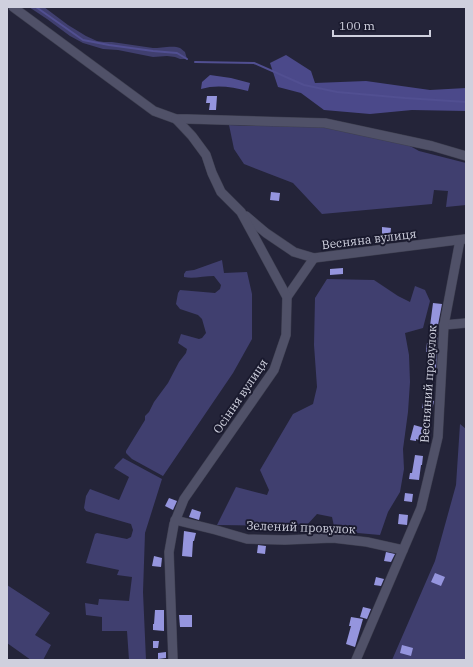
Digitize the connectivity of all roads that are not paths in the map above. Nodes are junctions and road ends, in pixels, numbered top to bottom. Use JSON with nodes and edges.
{"nodes":[{"id":1,"x":13,"y":7,"type":"edge"},
{"id":2,"x":176,"y":119,"type":"junction"},
{"id":3,"x":466,"y":156,"type":"edge"},
{"id":4,"x":241,"y":212,"type":"junction"},
{"id":5,"x":463,"y":239,"type":"edge"},
{"id":6,"x":314,"y":258,"type":"junction"},
{"id":7,"x":287,"y":297,"type":"junction"},
{"id":8,"x":466,"y":323,"type":"edge"},
{"id":9,"x":444,"y":325,"type":"junction"},
{"id":10,"x":175,"y":520,"type":"junction"},
{"id":11,"x":403,"y":550,"type":"junction"},
{"id":12,"x":172,"y":660,"type":"edge"},
{"id":13,"x":356,"y":660,"type":"edge"}],
"edges":[{"from":1,"to":2,"type":"street"},
{"from":2,"to":3,"type":"street"},
{"from":2,"to":4,"type":"street","name":"Осіння вулиця"},
{"from":4,"to":6,"type":"street","name":"Весняна вулиця"},
{"from":4,"to":7,"type":"street","name":"Осіння вулиця"},
{"from":5,"to":6,"type":"street","name":"Весняна вулиця"},
{"from":5,"to":9,"type":"street","name":"Весняний провулок"},
{"from":6,"to":7,"type":"street"},
{"from":7,"to":10,"type":"street","name":"Осіння вулиця"},
{"from":8,"to":9,"type":"street"},
{"from":9,"to":11,"type":"street","name":"Весняний провулок"},
{"from":10,"to":11,"type":"street","name":"Зелений провулок"},
{"from":10,"to":12,"type":"street","name":"Осіння вулиця"},
{"from":11,"to":13,"type":"street","name":"Весняний провулок"}]}
